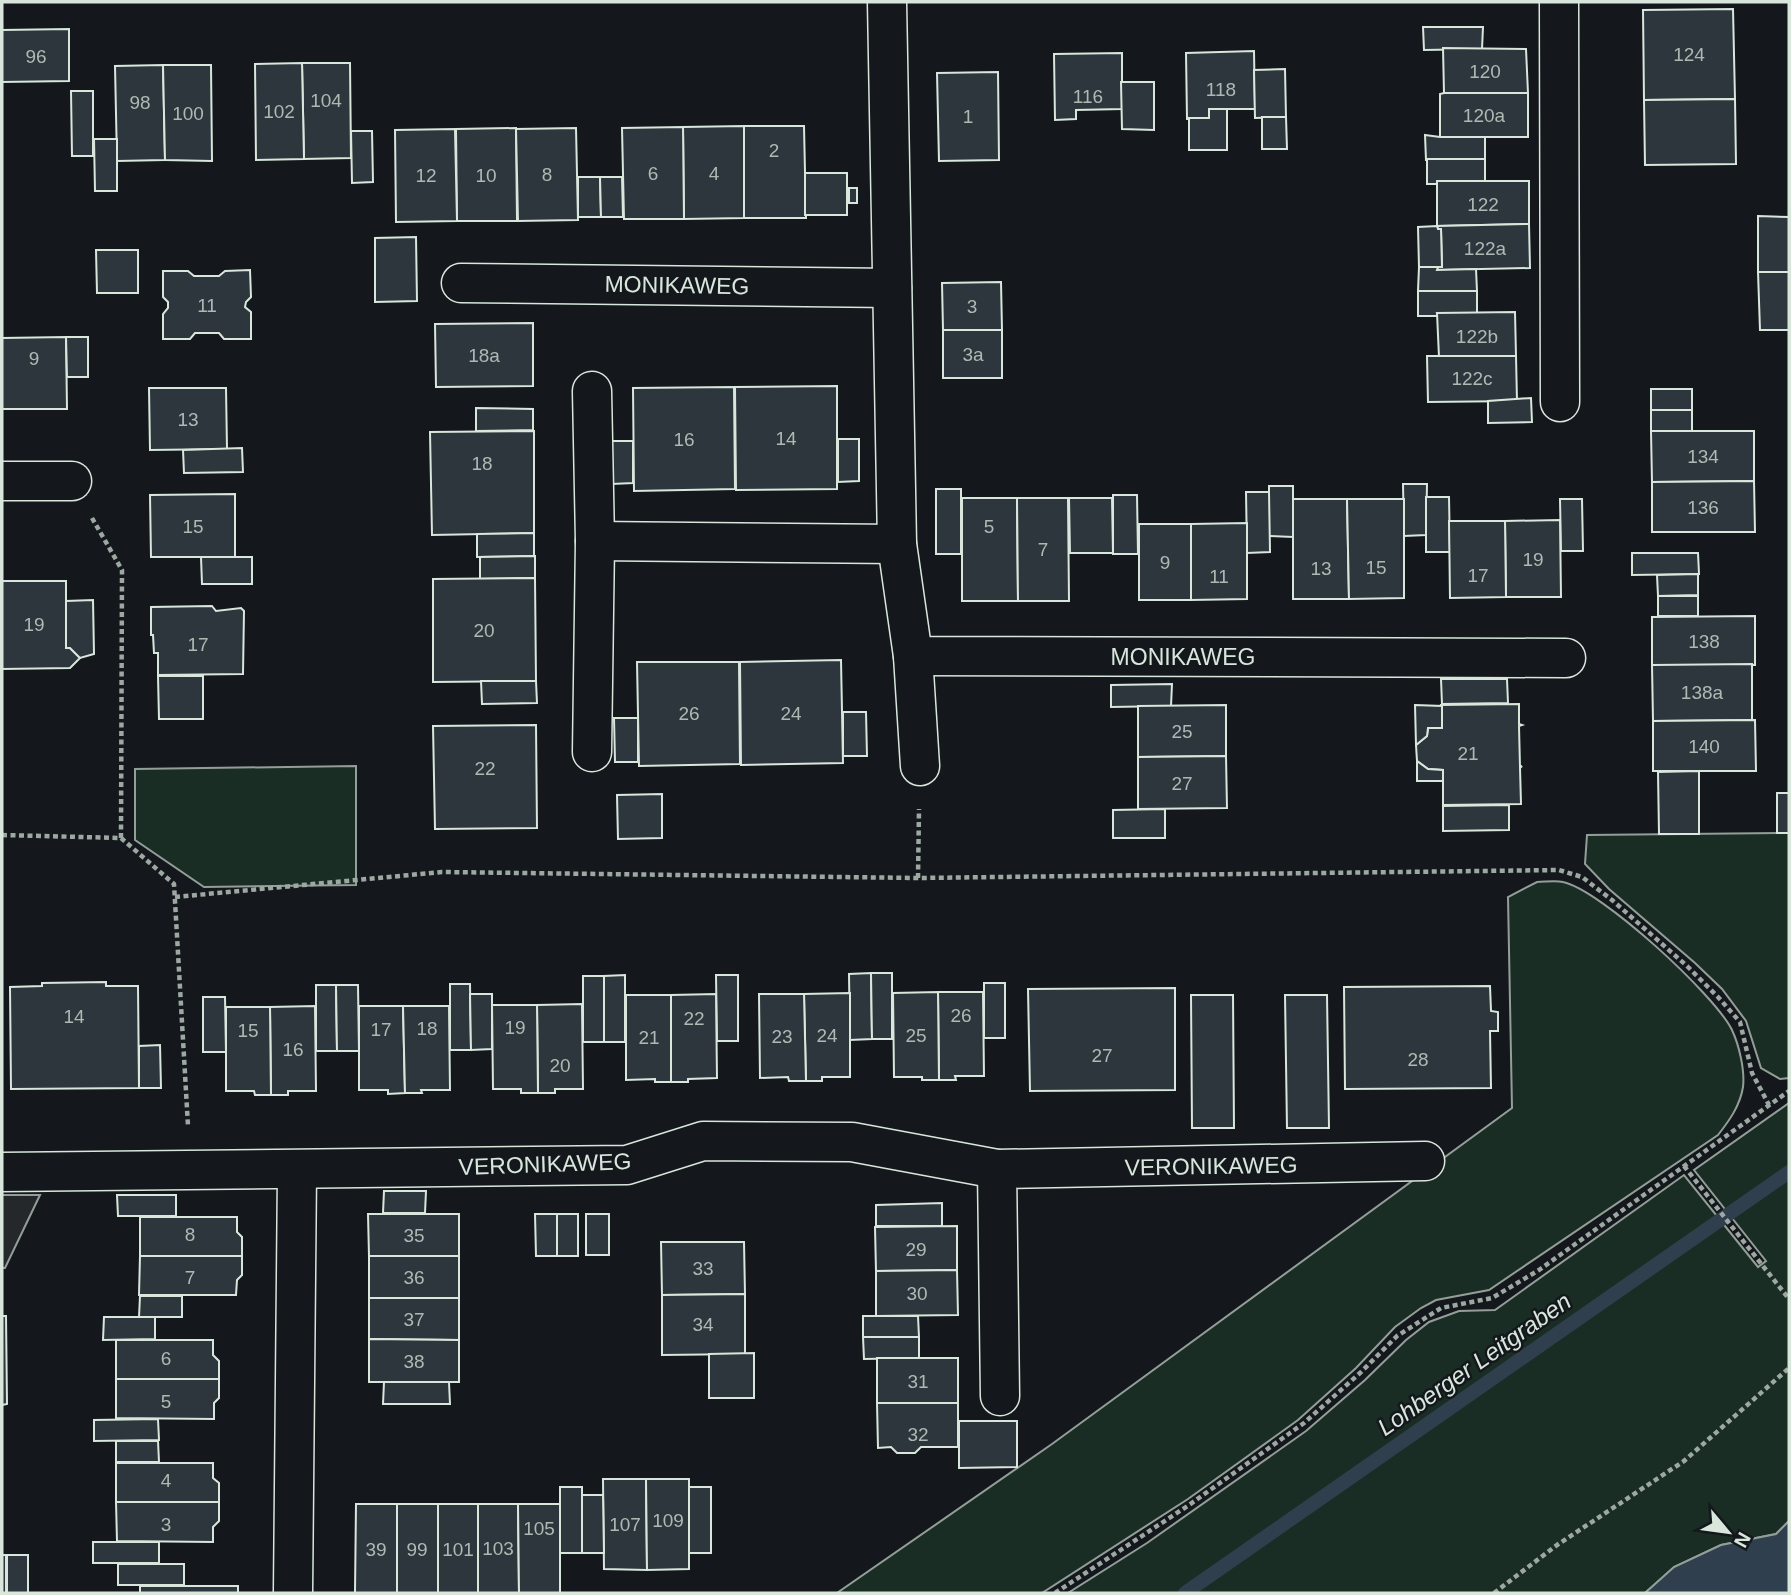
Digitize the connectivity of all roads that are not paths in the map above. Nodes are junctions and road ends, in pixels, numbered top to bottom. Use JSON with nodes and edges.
{"nodes":[{"id":1,"x":887,"y":2,"type":"edge"},
{"id":2,"x":1559,"y":2,"type":"edge"},
{"id":3,"x":461,"y":283,"type":"dead end"},
{"id":4,"x":892,"y":288,"type":"junction"},
{"id":5,"x":592,"y":391,"type":"dead end"},
{"id":6,"x":1560,"y":401,"type":"dead end"},
{"id":7,"x":2,"y":481,"type":"edge"},
{"id":8,"x":72,"y":481,"type":"road end"},
{"id":9,"x":595,"y":541,"type":"junction"},
{"id":10,"x":897,"y":544,"type":"junction"},
{"id":11,"x":913,"y":656,"type":"junction"},
{"id":12,"x":1566,"y":658,"type":"dead end"},
{"id":13,"x":592,"y":752,"type":"dead end"},
{"id":14,"x":920,"y":766,"type":"road end"},
{"id":15,"x":1425,"y":1161,"type":"dead end"},
{"id":16,"x":997,"y":1169,"type":"junction"},
{"id":17,"x":297,"y":1170,"type":"junction"},
{"id":18,"x":2,"y":1172,"type":"edge"},
{"id":19,"x":1000,"y":1396,"type":"dead end"},
{"id":20,"x":293,"y":1593,"type":"edge"}],
"edges":[{"from":1,"to":4,"type":"street"},
{"from":2,"to":6,"type":"street"},
{"from":3,"to":4,"type":"street","name":"MONIKAWEG"},
{"from":4,"to":10,"type":"street"},
{"from":5,"to":9,"type":"street"},
{"from":7,"to":8,"type":"street"},
{"from":9,"to":10,"type":"street"},
{"from":9,"to":13,"type":"street"},
{"from":10,"to":11,"type":"street"},
{"from":11,"to":12,"type":"street","name":"MONIKAWEG"},
{"from":11,"to":14,"type":"street"},
{"from":15,"to":16,"type":"street","name":"VERONIKAWEG"},
{"from":16,"to":17,"type":"street","name":"VERONIKAWEG"},
{"from":16,"to":19,"type":"street"},
{"from":17,"to":18,"type":"street","name":"VERONIKAWEG"},
{"from":17,"to":20,"type":"street"}]}
